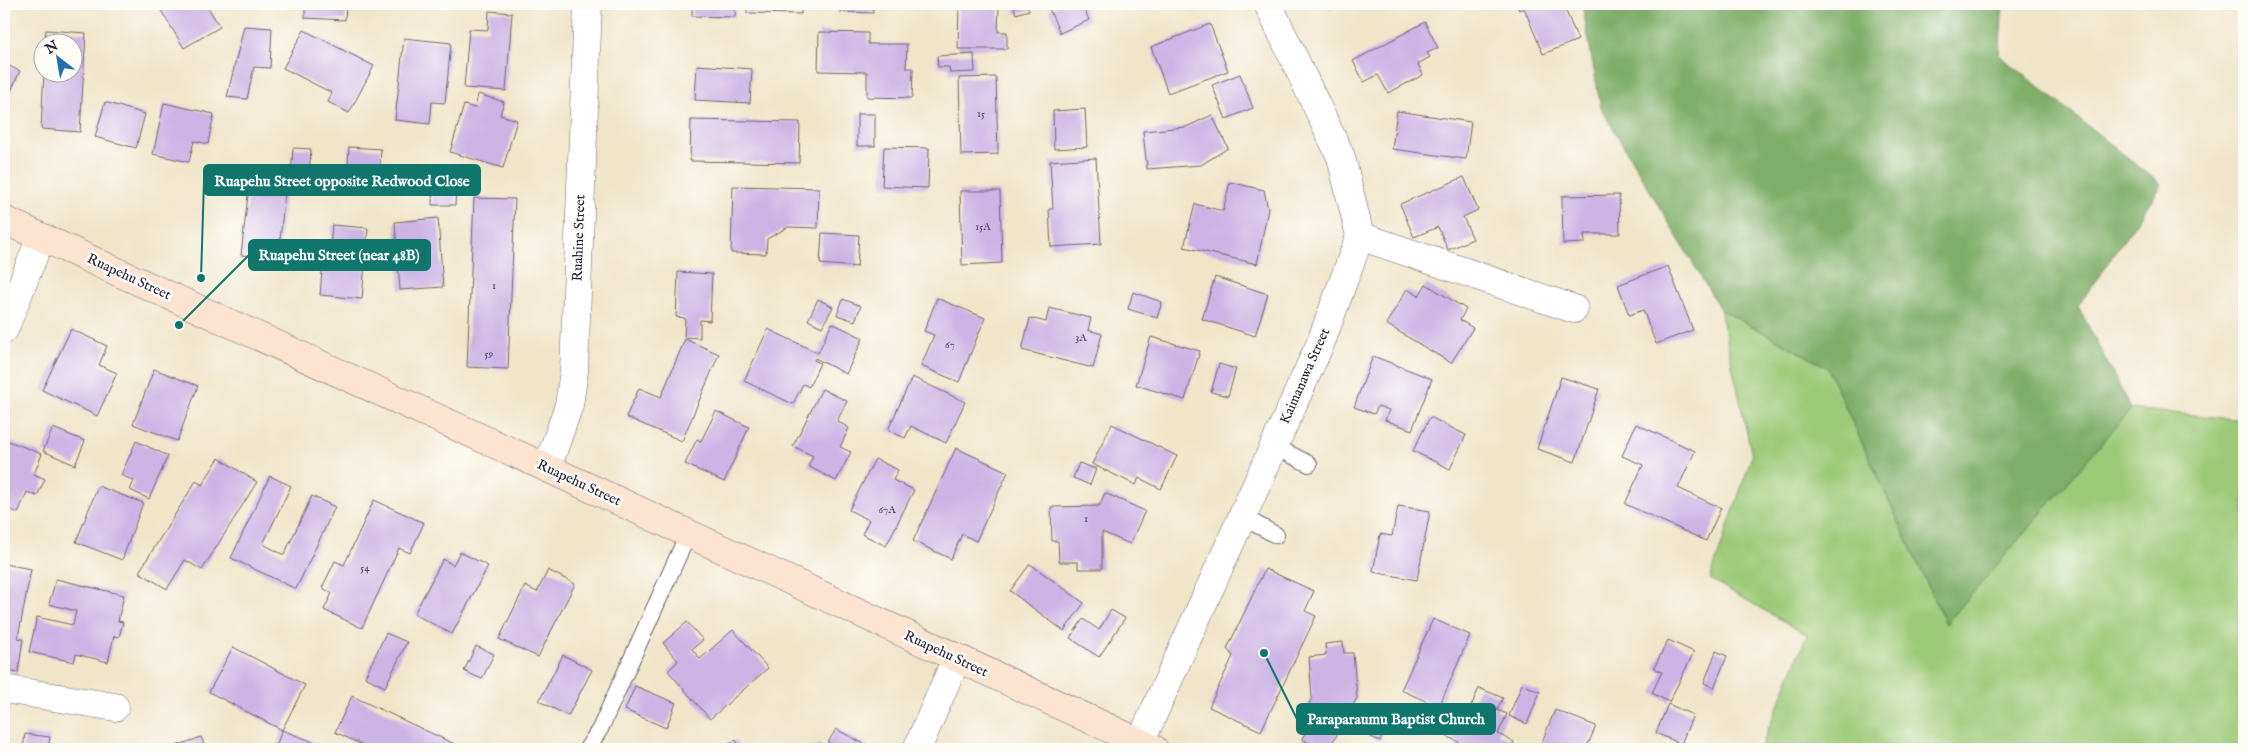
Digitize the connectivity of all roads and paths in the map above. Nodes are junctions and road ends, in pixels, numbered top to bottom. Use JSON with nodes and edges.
{"nodes":[{"id":1,"x":588,"y":4,"type":"edge"},
{"id":2,"x":1268,"y":4,"type":"edge"},
{"id":3,"x":4,"y":220,"type":"edge"},
{"id":4,"x":1360,"y":236,"type":"junction"},
{"id":5,"x":41,"y":237,"type":"junction"},
{"id":6,"x":1574,"y":309,"type":"dead end"},
{"id":7,"x":4,"y":330,"type":"edge"},
{"id":8,"x":1274,"y":446,"type":"junction"},
{"id":9,"x":1309,"y":464,"type":"dead end"},
{"id":10,"x":547,"y":468,"type":"junction"},
{"id":11,"x":1241,"y":516,"type":"junction"},
{"id":12,"x":688,"y":534,"type":"junction"},
{"id":13,"x":1276,"y":535,"type":"dead end"},
{"id":14,"x":956,"y":659,"type":"junction"},
{"id":15,"x":4,"y":689,"type":"edge"},
{"id":16,"x":115,"y":707,"type":"dead end"},
{"id":17,"x":1147,"y":746,"type":"edge"},
{"id":18,"x":587,"y":749,"type":"edge"},
{"id":19,"x":917,"y":749,"type":"edge"}],
"edges":[{"from":1,"to":10,"type":"street","name":"Ruahine Street"},
{"from":2,"to":4,"type":"street"},
{"from":3,"to":5,"type":"street","name":"Ruapehu Street"},
{"from":4,"to":6,"type":"street"},
{"from":4,"to":8,"type":"street","name":"Kaimanawa Street"},
{"from":5,"to":7,"type":"street"},
{"from":5,"to":10,"type":"street","name":"Ruapehu Street"},
{"from":8,"to":9,"type":"lane"},
{"from":8,"to":11,"type":"street","name":"Kaimanawa Street"},
{"from":10,"to":12,"type":"street","name":"Ruapehu Street"},
{"from":11,"to":13,"type":"lane"},
{"from":11,"to":17,"type":"street","name":"Kaimanawa Street"},
{"from":12,"to":14,"type":"street","name":"Ruapehu Street"},
{"from":12,"to":18,"type":"lane"},
{"from":14,"to":17,"type":"street","name":"Ruapehu Street"},
{"from":14,"to":19,"type":"street"},
{"from":15,"to":16,"type":"street"}]}
